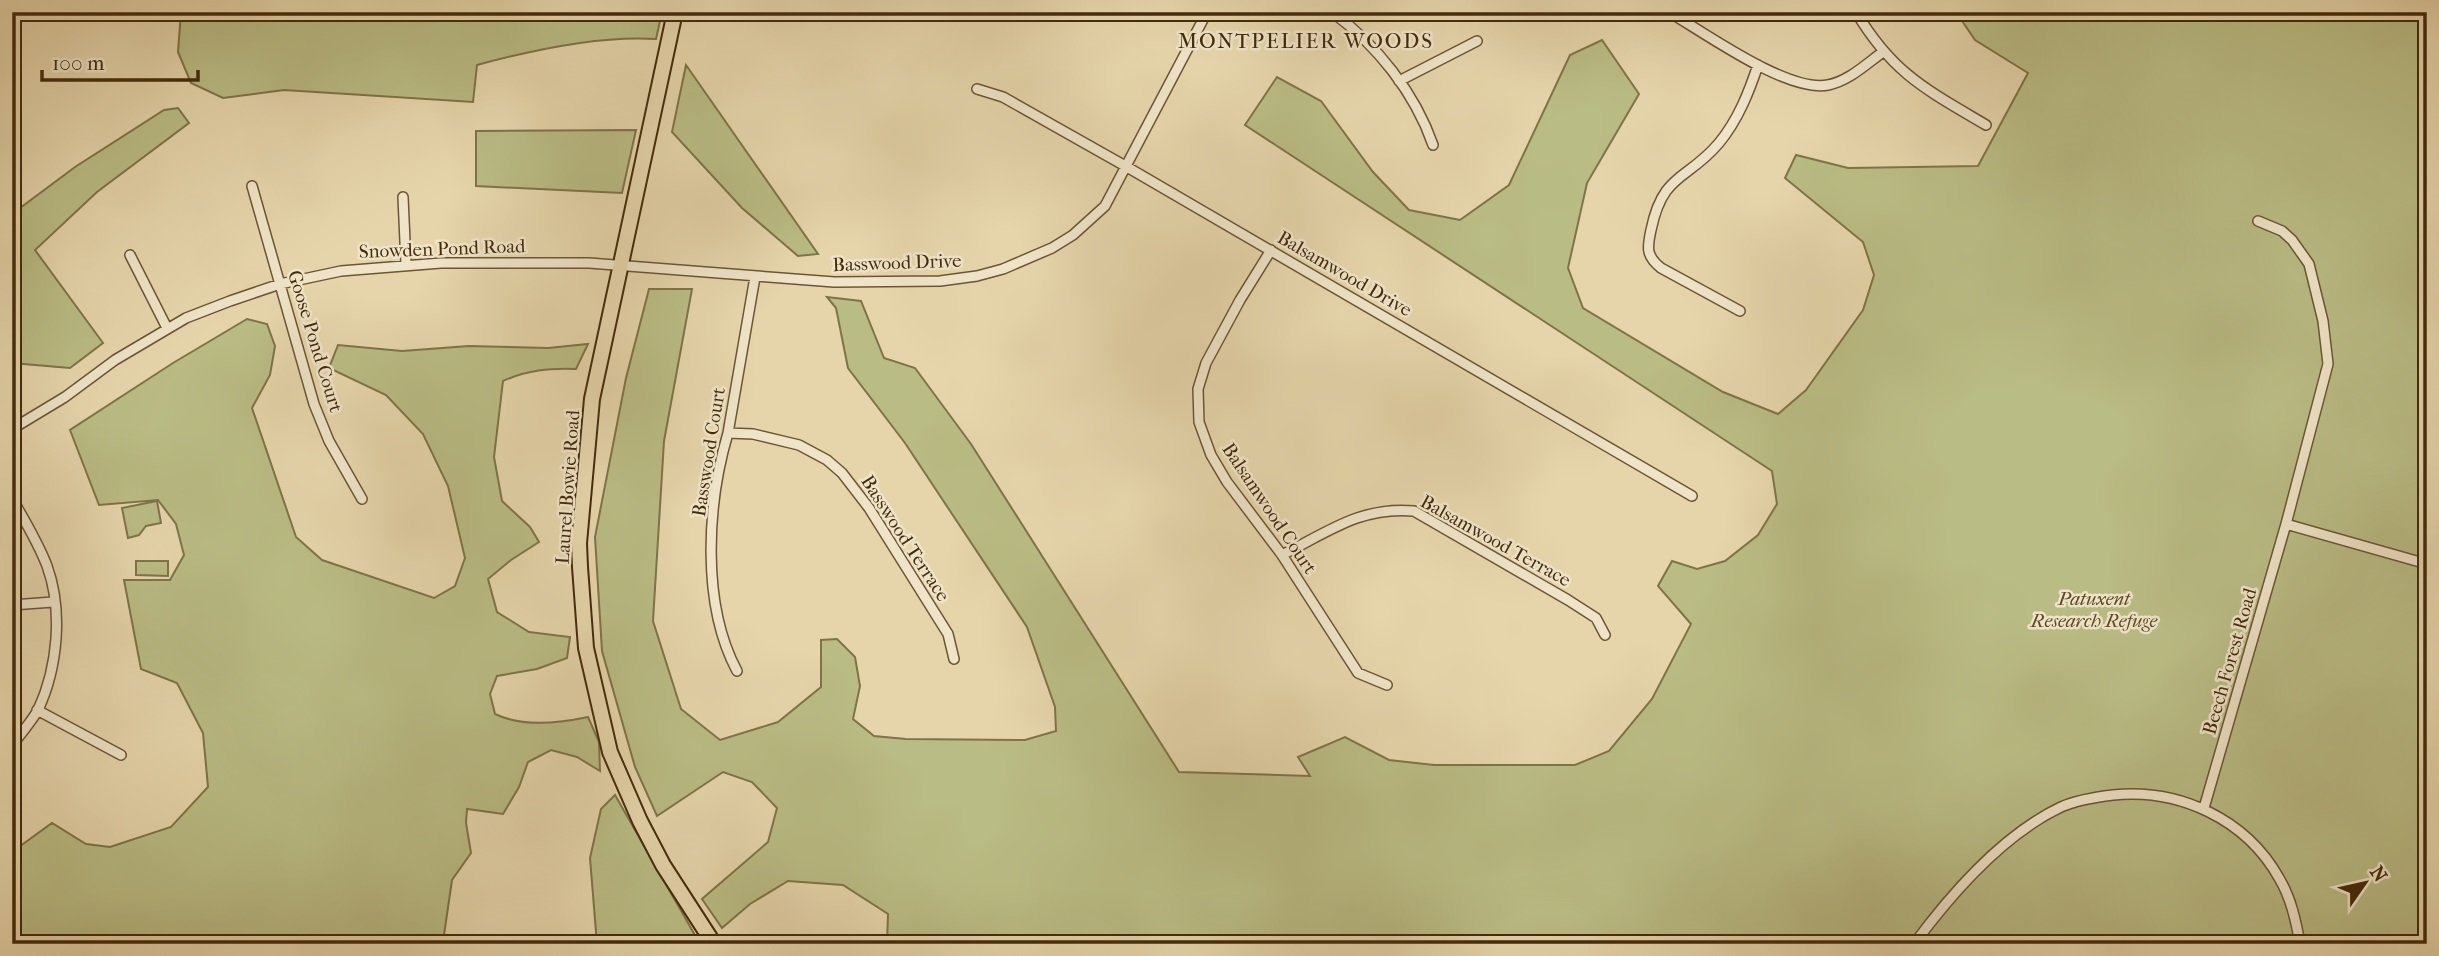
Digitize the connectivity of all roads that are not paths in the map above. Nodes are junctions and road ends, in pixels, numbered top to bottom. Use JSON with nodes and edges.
{"nodes":[{"id":1,"x":674,"y":12,"type":"edge"},
{"id":2,"x":1207,"y":12,"type":"edge"},
{"id":3,"x":1332,"y":12,"type":"edge"},
{"id":4,"x":1669,"y":12,"type":"edge"},
{"id":5,"x":1856,"y":12,"type":"edge"},
{"id":6,"x":1477,"y":41,"type":"dead end"},
{"id":7,"x":1883,"y":52,"type":"junction"},
{"id":8,"x":1758,"y":65,"type":"junction"},
{"id":9,"x":1399,"y":81,"type":"junction"},
{"id":10,"x":978,"y":89,"type":"dead end"},
{"id":11,"x":1986,"y":125,"type":"dead end"},
{"id":12,"x":1433,"y":145,"type":"dead end"},
{"id":13,"x":1127,"y":167,"type":"junction"},
{"id":14,"x":252,"y":186,"type":"dead end"},
{"id":15,"x":403,"y":197,"type":"dead end"},
{"id":16,"x":2258,"y":221,"type":"dead end"},
{"id":17,"x":1271,"y":250,"type":"junction"},
{"id":18,"x":130,"y":255,"type":"dead end"},
{"id":19,"x":406,"y":264,"type":"junction"},
{"id":20,"x":620,"y":266,"type":"junction"},
{"id":21,"x":755,"y":277,"type":"junction"},
{"id":22,"x":280,"y":284,"type":"junction"},
{"id":23,"x":1740,"y":311,"type":"dead end"},
{"id":24,"x":167,"y":328,"type":"junction"},
{"id":25,"x":12,"y":429,"type":"edge"},
{"id":26,"x":728,"y":433,"type":"junction"},
{"id":27,"x":1692,"y":496,"type":"dead end"},
{"id":28,"x":12,"y":498,"type":"edge"},
{"id":29,"x":362,"y":499,"type":"dead end"},
{"id":30,"x":2286,"y":524,"type":"junction"},
{"id":31,"x":1282,"y":555,"type":"junction"},
{"id":32,"x":2427,"y":565,"type":"edge"},
{"id":33,"x":53,"y":602,"type":"junction"},
{"id":34,"x":12,"y":605,"type":"edge"},
{"id":35,"x":1605,"y":635,"type":"dead end"},
{"id":36,"x":954,"y":659,"type":"dead end"},
{"id":37,"x":737,"y":671,"type":"dead end"},
{"id":38,"x":1387,"y":685,"type":"dead end"},
{"id":39,"x":37,"y":710,"type":"junction"},
{"id":40,"x":12,"y":745,"type":"edge"},
{"id":41,"x":121,"y":755,"type":"dead end"},
{"id":42,"x":2204,"y":808,"type":"junction"},
{"id":43,"x":714,"y":944,"type":"edge"},
{"id":44,"x":1914,"y":944,"type":"edge"},
{"id":45,"x":2300,"y":944,"type":"edge"}],
"edges":[{"from":1,"to":20,"type":"main road","name":"Laurel Bowie Road"},
{"from":2,"to":13,"type":"street","name":"Basswood Drive"},
{"from":3,"to":9,"type":"street"},
{"from":4,"to":8,"type":"street"},
{"from":5,"to":7,"type":"street"},
{"from":6,"to":9,"type":"street"},
{"from":7,"to":8,"type":"street"},
{"from":7,"to":11,"type":"street"},
{"from":8,"to":23,"type":"street"},
{"from":9,"to":12,"type":"street"},
{"from":10,"to":13,"type":"street","name":"Balsamwood Drive"},
{"from":13,"to":17,"type":"street","name":"Balsamwood Drive"},
{"from":13,"to":21,"type":"street","name":"Basswood Drive"},
{"from":14,"to":22,"type":"street","name":"Goose Pond Court"},
{"from":15,"to":19,"type":"street"},
{"from":16,"to":30,"type":"street","name":"Beech Forest Road"},
{"from":17,"to":27,"type":"street","name":"Balsamwood Drive"},
{"from":17,"to":31,"type":"street","name":"Balsamwood Court"},
{"from":18,"to":24,"type":"street"},
{"from":19,"to":20,"type":"street","name":"Snowden Pond Road"},
{"from":19,"to":22,"type":"street","name":"Snowden Pond Road"},
{"from":20,"to":21,"type":"street","name":"Basswood Drive"},
{"from":20,"to":43,"type":"main road","name":"Laurel Bowie Road"},
{"from":21,"to":26,"type":"street","name":"Basswood Court"},
{"from":22,"to":24,"type":"street","name":"Snowden Pond Road"},
{"from":22,"to":29,"type":"street","name":"Goose Pond Court"},
{"from":24,"to":25,"type":"street","name":"Snowden Pond Road"},
{"from":26,"to":36,"type":"street","name":"Basswood Terrace"},
{"from":26,"to":37,"type":"street","name":"Basswood Court"},
{"from":28,"to":33,"type":"street"},
{"from":30,"to":32,"type":"street"},
{"from":30,"to":42,"type":"street","name":"Beech Forest Road"},
{"from":31,"to":35,"type":"street","name":"Balsamwood Terrace"},
{"from":31,"to":38,"type":"street","name":"Balsamwood Court"},
{"from":33,"to":34,"type":"street"},
{"from":33,"to":39,"type":"street"},
{"from":39,"to":40,"type":"street"},
{"from":39,"to":41,"type":"street"},
{"from":42,"to":44,"type":"street"},
{"from":42,"to":45,"type":"street"}]}
